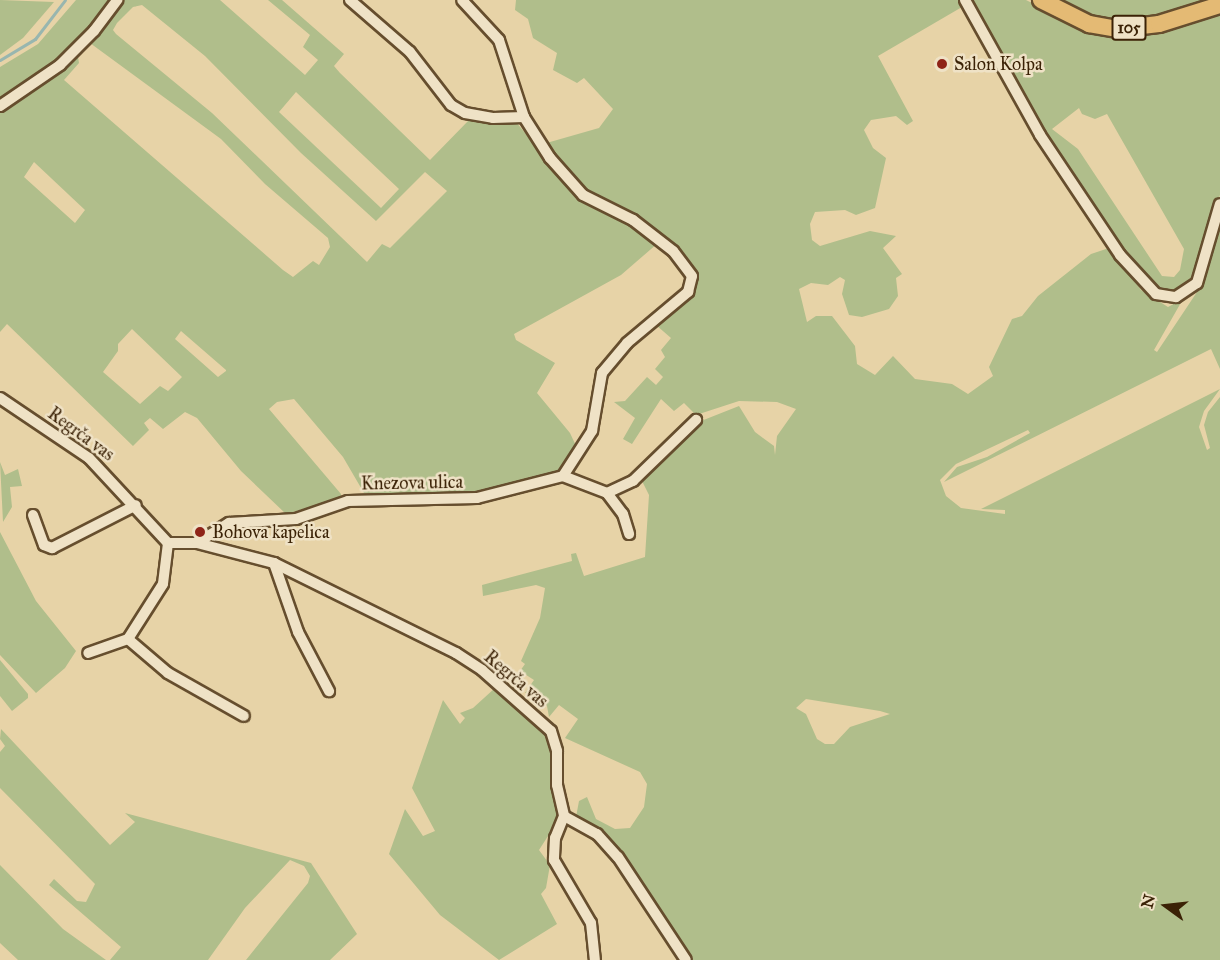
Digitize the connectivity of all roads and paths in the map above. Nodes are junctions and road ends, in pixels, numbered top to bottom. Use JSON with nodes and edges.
{"nodes":[{"id":1,"x":117,"y":0,"type":"edge"},
{"id":2,"x":350,"y":0,"type":"edge"},
{"id":3,"x":462,"y":0,"type":"edge"},
{"id":4,"x":964,"y":0,"type":"edge"},
{"id":5,"x":1041,"y":0,"type":"edge"},
{"id":6,"x":1220,"y":5,"type":"edge"},
{"id":7,"x":0,"y":105,"type":"edge"},
{"id":8,"x":524,"y":117,"type":"junction"},
{"id":9,"x":1220,"y":204,"type":"edge"},
{"id":10,"x":0,"y":398,"type":"edge"},
{"id":11,"x":696,"y":420,"type":"dead end"},
{"id":12,"x":563,"y":476,"type":"junction"},
{"id":13,"x":607,"y":493,"type":"junction"},
{"id":14,"x":136,"y":505,"type":"junction"},
{"id":15,"x":33,"y":515,"type":"dead end"},
{"id":16,"x":629,"y":534,"type":"dead end"},
{"id":17,"x":168,"y":543,"type":"junction"},
{"id":18,"x":197,"y":543,"type":"junction"},
{"id":19,"x":274,"y":563,"type":"junction"},
{"id":20,"x":128,"y":639,"type":"junction"},
{"id":21,"x":88,"y":653,"type":"dead end"},
{"id":22,"x":329,"y":691,"type":"dead end"},
{"id":23,"x":244,"y":716,"type":"dead end"},
{"id":24,"x":564,"y":816,"type":"junction"},
{"id":25,"x":682,"y":958,"type":"edge"},
{"id":26,"x":595,"y":960,"type":"edge"}],
"edges":[{"from":1,"to":7,"type":"street"},
{"from":2,"to":8,"type":"street"},
{"from":3,"to":8,"type":"street"},
{"from":4,"to":9,"type":"street"},
{"from":5,"to":6,"type":"main road","number":"105"},
{"from":8,"to":12,"type":"street"},
{"from":10,"to":14,"type":"street","name":"Regrča vas"},
{"from":11,"to":13,"type":"street"},
{"from":12,"to":13,"type":"street"},
{"from":12,"to":18,"type":"street","name":"Knezova ulica"},
{"from":13,"to":16,"type":"street"},
{"from":14,"to":15,"type":"street"},
{"from":14,"to":17,"type":"street","name":"Regrča vas"},
{"from":17,"to":18,"type":"street","name":"Regrča vas"},
{"from":17,"to":20,"type":"street"},
{"from":18,"to":19,"type":"street","name":"Regrča vas"},
{"from":19,"to":22,"type":"street"},
{"from":19,"to":24,"type":"street","name":"Regrča vas"},
{"from":20,"to":21,"type":"street"},
{"from":20,"to":23,"type":"street"},
{"from":24,"to":25,"type":"street"},
{"from":24,"to":26,"type":"street"}]}
